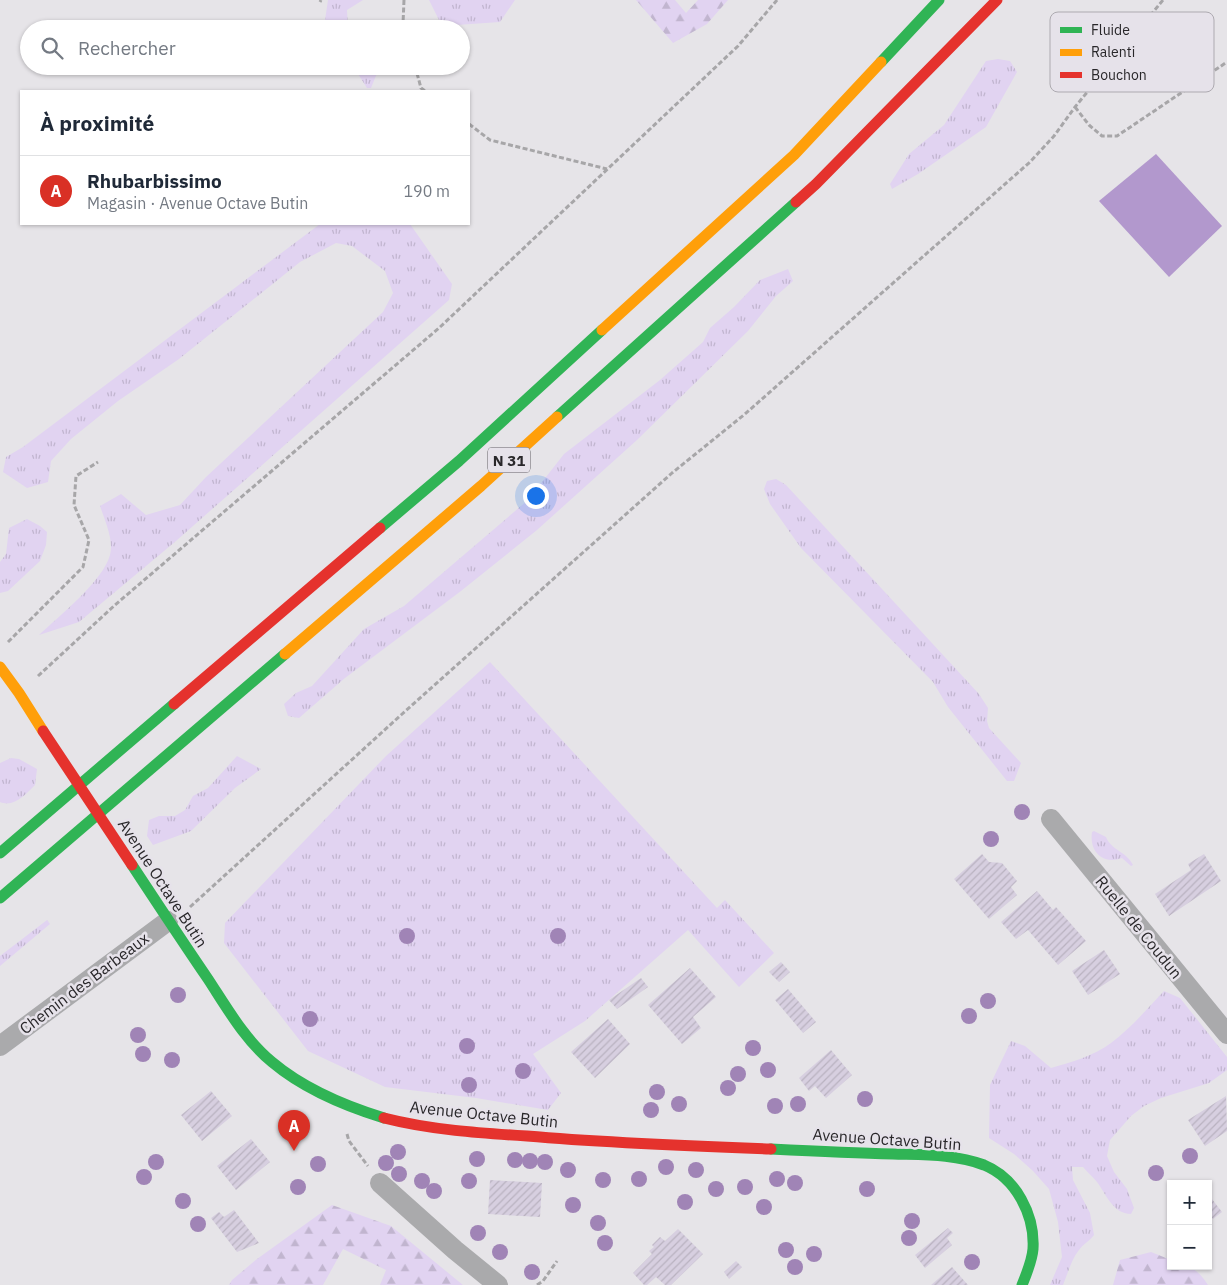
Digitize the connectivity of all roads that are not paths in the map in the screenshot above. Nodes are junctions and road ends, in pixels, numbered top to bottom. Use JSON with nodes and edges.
{"nodes":[{"id":1,"x":939,"y":0,"type":"edge"},
{"id":2,"x":997,"y":0,"type":"edge"},
{"id":3,"x":0,"y":667,"type":"edge"},
{"id":4,"x":1051,"y":819,"type":"dead end"},
{"id":5,"x":0,"y":853,"type":"edge"},
{"id":6,"x":0,"y":898,"type":"edge"},
{"id":7,"x":168,"y":921,"type":"junction"},
{"id":8,"x":1227,"y":1034,"type":"edge"},
{"id":9,"x":0,"y":1046,"type":"edge"},
{"id":10,"x":380,"y":1182,"type":"road end"},
{"id":11,"x":498,"y":1285,"type":"edge"},
{"id":12,"x":1022,"y":1285,"type":"edge"}],
"edges":[{"from":1,"to":5,"type":"main road","number":"N 31"},
{"from":2,"to":6,"type":"main road","number":"N 31"},
{"from":3,"to":7,"type":"main road","name":"Avenue Octave Butin","bridge":true},
{"from":4,"to":8,"type":"street","name":"Ruelle de Coudun"},
{"from":7,"to":9,"type":"street","name":"Chemin des Barbeaux"},
{"from":7,"to":12,"type":"main road","name":"Avenue Octave Butin"},
{"from":10,"to":11,"type":"street"}]}
